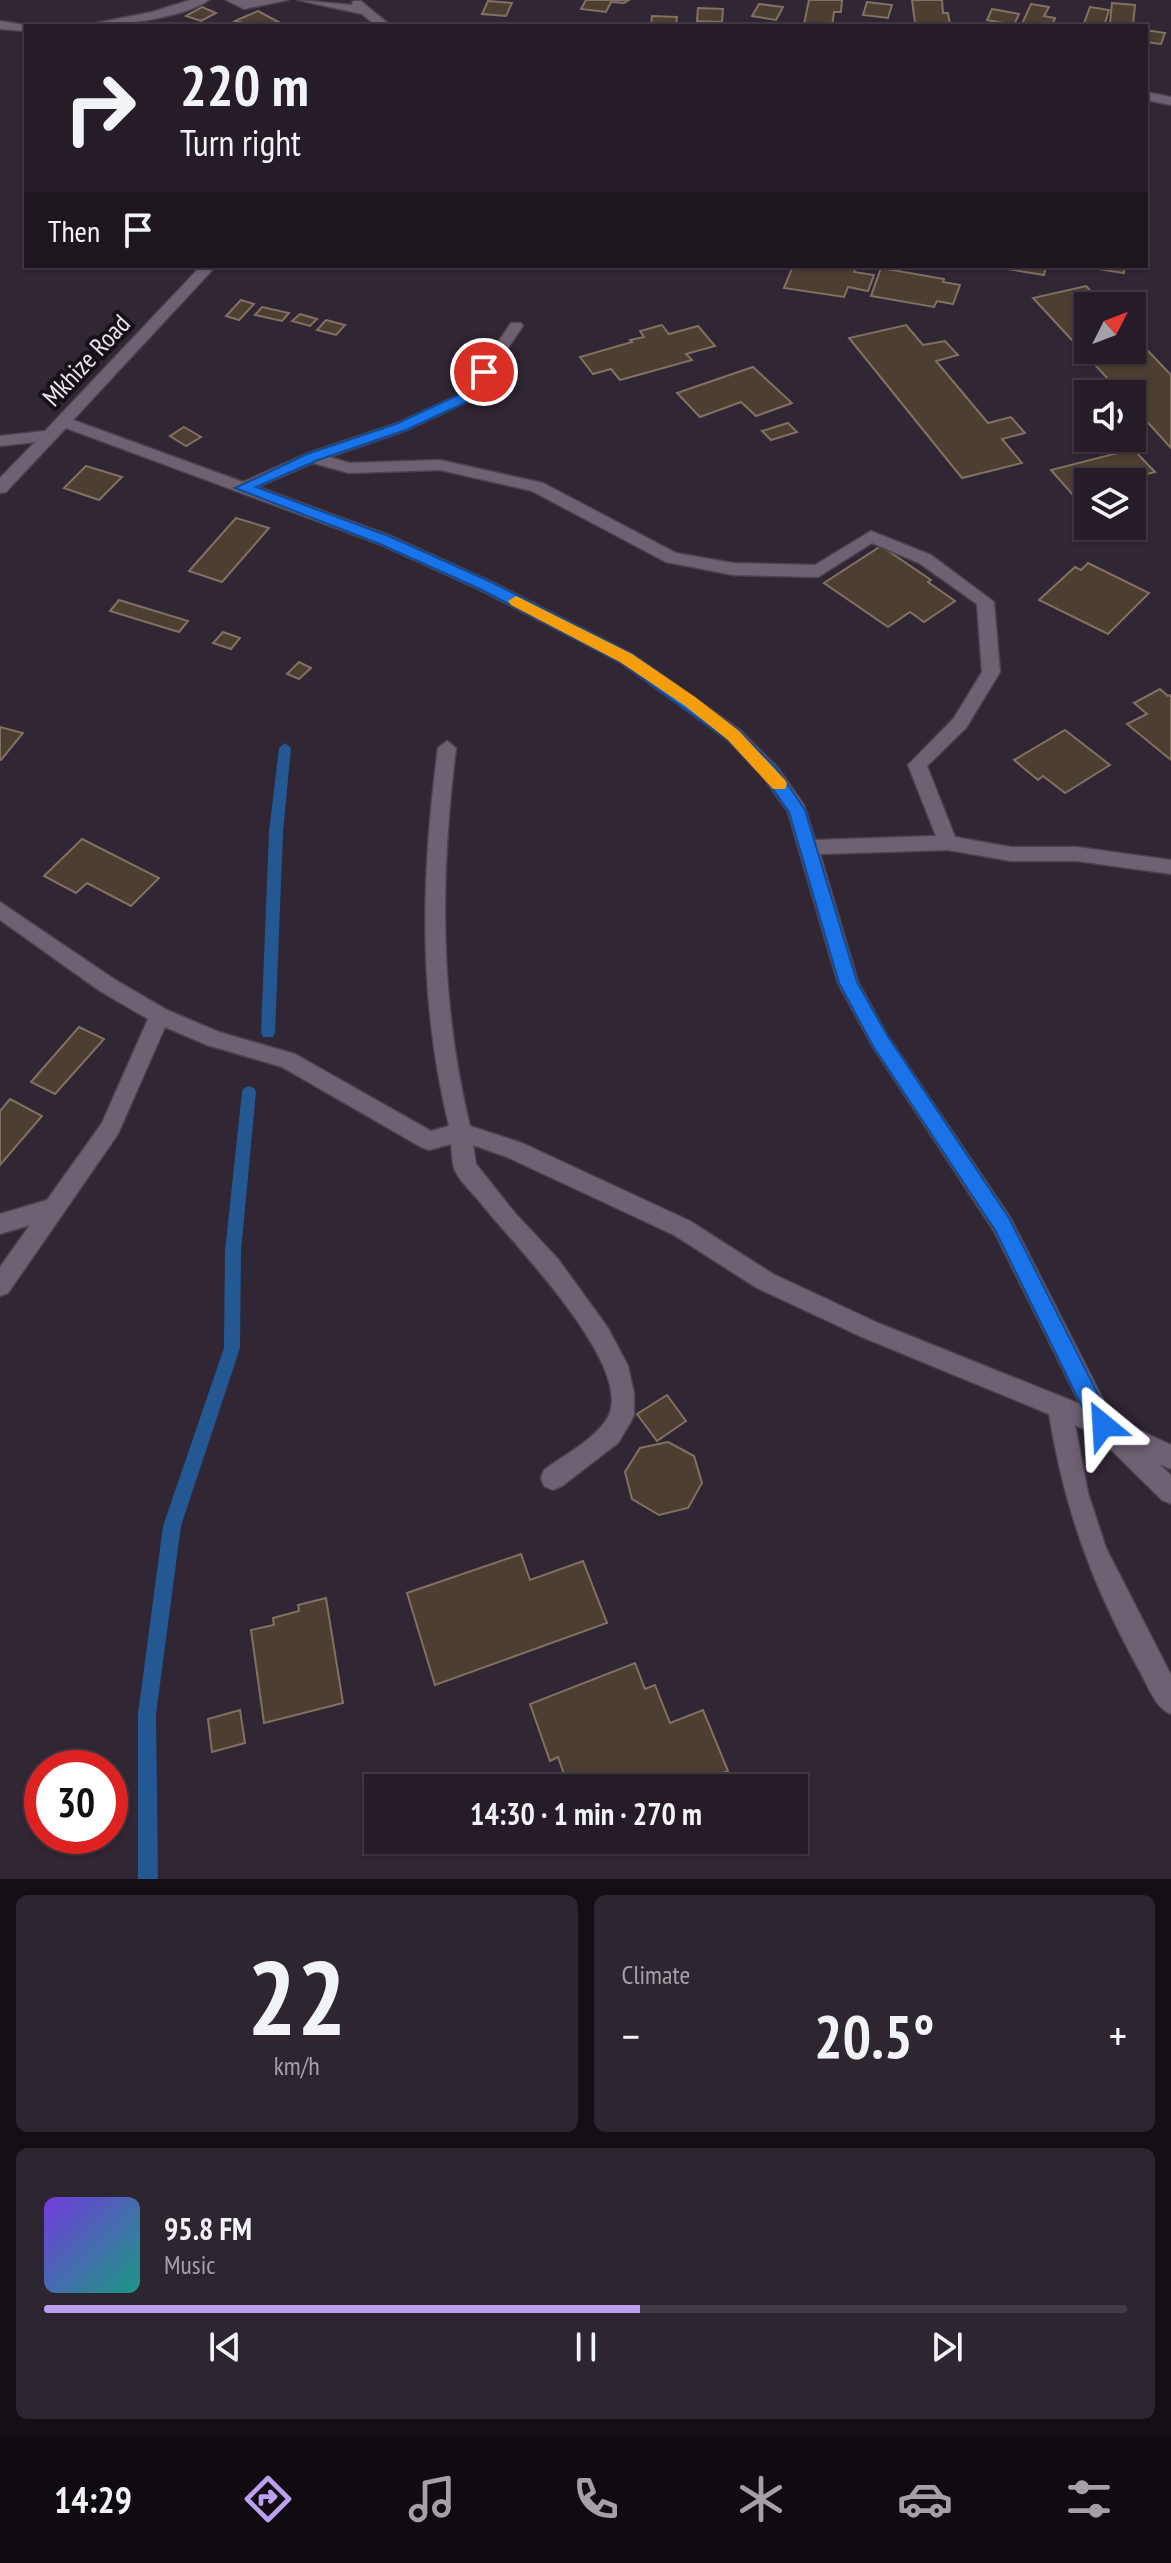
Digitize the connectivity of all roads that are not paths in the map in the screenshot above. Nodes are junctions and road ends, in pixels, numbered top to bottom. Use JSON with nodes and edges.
{"nodes":[{"id":1,"x":203,"y":0,"type":"edge"},
{"id":2,"x":232,"y":0,"type":"edge"},
{"id":3,"x":282,"y":0,"type":"edge"},
{"id":4,"x":304,"y":0,"type":"edge"},
{"id":5,"x":353,"y":0,"type":"edge"},
{"id":6,"x":366,"y":11,"type":"junction"},
{"id":7,"x":99,"y":24,"type":"edge"},
{"id":8,"x":382,"y":24,"type":"edge"},
{"id":9,"x":0,"y":25,"type":"edge"},
{"id":10,"x":24,"y":27,"type":"edge"},
{"id":11,"x":1148,"y":96,"type":"edge"},
{"id":12,"x":1171,"y":101,"type":"edge"},
{"id":13,"x":207,"y":268,"type":"edge"},
{"id":14,"x":516,"y":326,"type":"dead end"},
{"id":15,"x":55,"y":428,"type":"junction"},
{"id":16,"x":0,"y":441,"type":"edge"},
{"id":17,"x":312,"y":457,"type":"junction"},
{"id":18,"x":0,"y":488,"type":"edge"},
{"id":19,"x":243,"y":488,"type":"junction"},
{"id":20,"x":447,"y":748,"type":"dead end"},
{"id":21,"x":948,"y":843,"type":"junction"},
{"id":22,"x":807,"y":847,"type":"junction"},
{"id":23,"x":1171,"y":867,"type":"edge"},
{"id":24,"x":0,"y":910,"type":"edge"},
{"id":25,"x":160,"y":1016,"type":"junction"},
{"id":26,"x":461,"y":1132,"type":"junction"},
{"id":27,"x":54,"y":1208,"type":"junction"},
{"id":28,"x":0,"y":1224,"type":"edge"},
{"id":29,"x":0,"y":1286,"type":"edge"},
{"id":30,"x":1060,"y":1408,"type":"junction"},
{"id":31,"x":1103,"y":1425,"type":"junction"},
{"id":32,"x":1171,"y":1457,"type":"edge"},
{"id":33,"x":553,"y":1478,"type":"dead end"},
{"id":34,"x":1171,"y":1492,"type":"edge"},
{"id":35,"x":1171,"y":1701,"type":"edge"}],
"edges":[{"from":1,"to":7,"type":"street"},
{"from":2,"to":3,"type":"street"},
{"from":4,"to":6,"type":"street"},
{"from":5,"to":6,"type":"street"},
{"from":6,"to":8,"type":"street"},
{"from":9,"to":10,"type":"street"},
{"from":11,"to":12,"type":"street"},
{"from":13,"to":15,"type":"street","name":"Mkhize Road"},
{"from":14,"to":17,"type":"street"},
{"from":15,"to":16,"type":"street"},
{"from":15,"to":18,"type":"street","name":"Mkhize Road"},
{"from":15,"to":19,"type":"street"},
{"from":17,"to":19,"type":"street"},
{"from":17,"to":21,"type":"street"},
{"from":19,"to":22,"type":"street"},
{"from":20,"to":26,"type":"street"},
{"from":21,"to":22,"type":"street"},
{"from":21,"to":23,"type":"street"},
{"from":22,"to":31,"type":"street"},
{"from":24,"to":25,"type":"street"},
{"from":25,"to":26,"type":"street"},
{"from":25,"to":27,"type":"street"},
{"from":26,"to":30,"type":"street"},
{"from":26,"to":33,"type":"street"},
{"from":27,"to":28,"type":"street"},
{"from":27,"to":29,"type":"street"},
{"from":30,"to":31,"type":"street"},
{"from":30,"to":35,"type":"street"},
{"from":31,"to":32,"type":"street"},
{"from":31,"to":34,"type":"street"}]}
